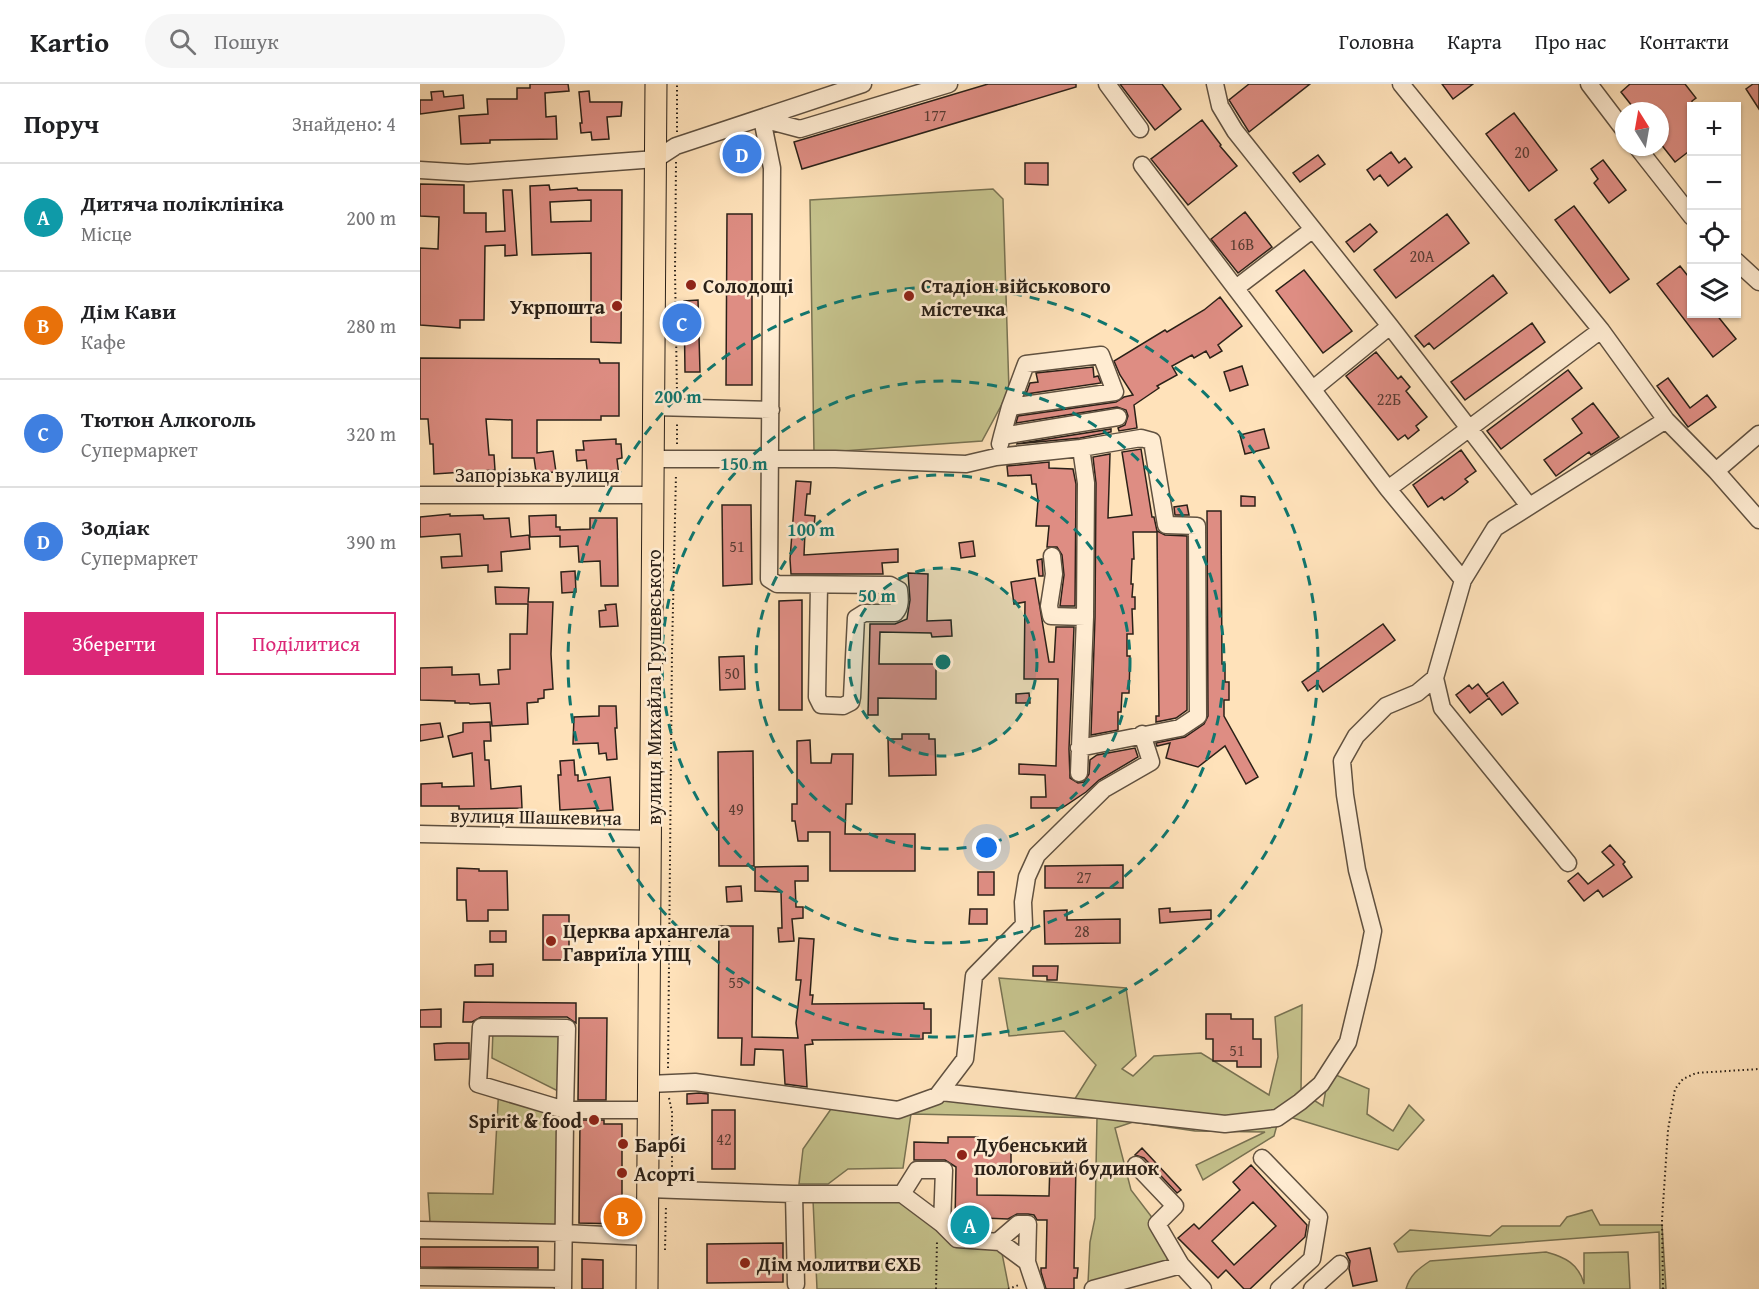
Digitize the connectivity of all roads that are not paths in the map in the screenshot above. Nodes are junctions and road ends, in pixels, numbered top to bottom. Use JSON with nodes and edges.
{"nodes":[{"id":1,"x":656,"y":84,"type":"edge"},
{"id":2,"x":1107,"y":84,"type":"edge"},
{"id":3,"x":1215,"y":84,"type":"edge"},
{"id":4,"x":1401,"y":84,"type":"edge"},
{"id":5,"x":1589,"y":84,"type":"edge"},
{"id":6,"x":857,"y":85,"type":"edge"},
{"id":7,"x":940,"y":85,"type":"edge"},
{"id":8,"x":1615,"y":118,"type":"edge"},
{"id":9,"x":762,"y":119,"type":"junction"},
{"id":10,"x":1140,"y":129,"type":"dead end"},
{"id":11,"x":1644,"y":156,"type":"edge"},
{"id":12,"x":656,"y":159,"type":"junction"},
{"id":13,"x":1142,"y":165,"type":"dead end"},
{"id":14,"x":420,"y":170,"type":"edge"},
{"id":15,"x":1687,"y":211,"type":"edge"},
{"id":16,"x":1312,"y":230,"type":"junction"},
{"id":17,"x":1740,"y":264,"type":"edge"},
{"id":18,"x":1759,"y":282,"type":"edge"},
{"id":19,"x":1236,"y":288,"type":"junction"},
{"id":20,"x":1390,"y":326,"type":"junction"},
{"id":21,"x":1601,"y":330,"type":"junction"},
{"id":22,"x":1312,"y":389,"type":"junction"},
{"id":23,"x":654,"y":407,"type":"junction"},
{"id":24,"x":1010,"y":407,"type":"junction"},
{"id":25,"x":771,"y":410,"type":"junction"},
{"id":26,"x":1118,"y":417,"type":"dead end"},
{"id":27,"x":1666,"y":420,"type":"junction"},
{"id":28,"x":1469,"y":429,"type":"junction"},
{"id":29,"x":1759,"y":434,"type":"edge"},
{"id":30,"x":1002,"y":436,"type":"junction"},
{"id":31,"x":1081,"y":448,"type":"junction"},
{"id":32,"x":996,"y":457,"type":"junction"},
{"id":33,"x":654,"y":459,"type":"junction"},
{"id":34,"x":770,"y":459,"type":"junction"},
{"id":35,"x":1716,"y":471,"type":"junction"},
{"id":36,"x":1388,"y":489,"type":"junction"},
{"id":37,"x":420,"y":495,"type":"edge"},
{"id":38,"x":654,"y":495,"type":"junction"},
{"id":39,"x":1529,"y":506,"type":"junction"},
{"id":40,"x":1759,"y":520,"type":"edge"},
{"id":41,"x":1052,"y":556,"type":"dead end"},
{"id":42,"x":1463,"y":580,"type":"junction"},
{"id":43,"x":819,"y":585,"type":"dead end"},
{"id":44,"x":1085,"y":616,"type":"junction"},
{"id":45,"x":1435,"y":678,"type":"junction"},
{"id":46,"x":1142,"y":734,"type":"junction"},
{"id":47,"x":1079,"y":747,"type":"junction"},
{"id":48,"x":1078,"y":774,"type":"dead end"},
{"id":49,"x":420,"y":834,"type":"edge"},
{"id":50,"x":652,"y":839,"type":"junction"},
{"id":51,"x":1568,"y":863,"type":"dead end"},
{"id":52,"x":659,"y":1084,"type":"junction"},
{"id":53,"x":941,"y":1092,"type":"junction"},
{"id":54,"x":649,"y":1110,"type":"junction"},
{"id":55,"x":565,"y":1115,"type":"junction"},
{"id":56,"x":1262,"y":1158,"type":"dead end"},
{"id":57,"x":1136,"y":1165,"type":"dead end"},
{"id":58,"x":648,"y":1190,"type":"junction"},
{"id":59,"x":794,"y":1194,"type":"junction"},
{"id":60,"x":902,"y":1194,"type":"junction"},
{"id":61,"x":940,"y":1222,"type":"junction"},
{"id":62,"x":420,"y":1230,"type":"edge"},
{"id":63,"x":564,"y":1233,"type":"junction"},
{"id":64,"x":647,"y":1237,"type":"junction"},
{"id":65,"x":998,"y":1242,"type":"junction"},
{"id":66,"x":1027,"y":1262,"type":"junction"},
{"id":67,"x":1340,"y":1264,"type":"dead end"},
{"id":68,"x":1181,"y":1265,"type":"junction"},
{"id":69,"x":420,"y":1277,"type":"edge"},
{"id":70,"x":563,"y":1284,"type":"edge"},
{"id":71,"x":796,"y":1284,"type":"dead end"},
{"id":72,"x":647,"y":1289,"type":"edge"},
{"id":73,"x":1036,"y":1289,"type":"edge"},
{"id":74,"x":1093,"y":1289,"type":"edge"},
{"id":75,"x":1203,"y":1289,"type":"edge"},
{"id":76,"x":1279,"y":1289,"type":"edge"},
{"id":77,"x":1312,"y":1289,"type":"edge"}],
"edges":[{"from":1,"to":12,"type":"main road","name":"вулиця Михайла Грушевського"},
{"from":2,"to":10,"type":"street"},
{"from":3,"to":16,"type":"street"},
{"from":4,"to":21,"type":"street"},
{"from":5,"to":8,"type":"street"},
{"from":6,"to":9,"type":"street"},
{"from":7,"to":9,"type":"street"},
{"from":9,"to":12,"type":"street"},
{"from":9,"to":25,"type":"street"},
{"from":11,"to":15,"type":"street"},
{"from":12,"to":14,"type":"street"},
{"from":12,"to":23,"type":"main road","name":"вулиця Михайла Грушевського"},
{"from":13,"to":19,"type":"street"},
{"from":16,"to":19,"type":"street"},
{"from":16,"to":20,"type":"street"},
{"from":17,"to":18,"type":"street"},
{"from":19,"to":22,"type":"street"},
{"from":20,"to":22,"type":"street"},
{"from":20,"to":28,"type":"street"},
{"from":21,"to":27,"type":"street"},
{"from":21,"to":28,"type":"street"},
{"from":22,"to":36,"type":"street"},
{"from":23,"to":25,"type":"street"},
{"from":23,"to":33,"type":"main road","name":"вулиця Михайла Грушевського"},
{"from":24,"to":24,"type":"street"},
{"from":24,"to":30,"type":"street"},
{"from":25,"to":34,"type":"street"},
{"from":26,"to":30,"type":"street"},
{"from":27,"to":35,"type":"street"},
{"from":27,"to":39,"type":"street"},
{"from":28,"to":36,"type":"street"},
{"from":28,"to":39,"type":"street"},
{"from":29,"to":35,"type":"street"},
{"from":30,"to":32,"type":"street"},
{"from":31,"to":32,"type":"street"},
{"from":31,"to":44,"type":"street"},
{"from":31,"to":46,"type":"street"},
{"from":32,"to":34,"type":"street"},
{"from":33,"to":34,"type":"street"},
{"from":33,"to":38,"type":"main road","name":"вулиця Михайла Грушевського"},
{"from":34,"to":43,"type":"street"},
{"from":35,"to":40,"type":"street"},
{"from":36,"to":42,"type":"street"},
{"from":37,"to":38,"type":"street","name":"Запорізька вулиця"},
{"from":38,"to":50,"type":"main road","name":"вулиця Михайла Грушевського"},
{"from":39,"to":42,"type":"street"},
{"from":41,"to":44,"type":"street"},
{"from":42,"to":45,"type":"street"},
{"from":44,"to":47,"type":"street"},
{"from":45,"to":51,"type":"street"},
{"from":45,"to":53,"type":"street"},
{"from":46,"to":47,"type":"street"},
{"from":46,"to":53,"type":"street"},
{"from":47,"to":48,"type":"street"},
{"from":49,"to":50,"type":"street","name":"вулиця Шашкевича"},
{"from":50,"to":52,"type":"main road","name":"вулиця Михайла Грушевського"},
{"from":52,"to":53,"type":"street"},
{"from":52,"to":54,"type":"main road","name":"вулиця Михайла Грушевського"},
{"from":54,"to":55,"type":"street"},
{"from":54,"to":58,"type":"main road","name":"вулиця Михайла Грушевського"},
{"from":55,"to":55,"type":"street"},
{"from":55,"to":63,"type":"street"},
{"from":56,"to":76,"type":"street"},
{"from":57,"to":68,"type":"street"},
{"from":58,"to":59,"type":"street"},
{"from":58,"to":64,"type":"main road","name":"вулиця Михайла Грушевського"},
{"from":59,"to":60,"type":"street"},
{"from":59,"to":71,"type":"street"},
{"from":60,"to":61,"type":"street"},
{"from":60,"to":61,"type":"street"},
{"from":61,"to":65,"type":"street"},
{"from":62,"to":63,"type":"street"},
{"from":63,"to":64,"type":"street"},
{"from":63,"to":70,"type":"street"},
{"from":64,"to":72,"type":"main road","name":"вулиця Михайла Грушевського"},
{"from":65,"to":66,"type":"street"},
{"from":65,"to":66,"type":"street"},
{"from":66,"to":73,"type":"street"},
{"from":67,"to":77,"type":"street"},
{"from":68,"to":74,"type":"street"},
{"from":68,"to":75,"type":"street"},
{"from":69,"to":70,"type":"street"}]}
